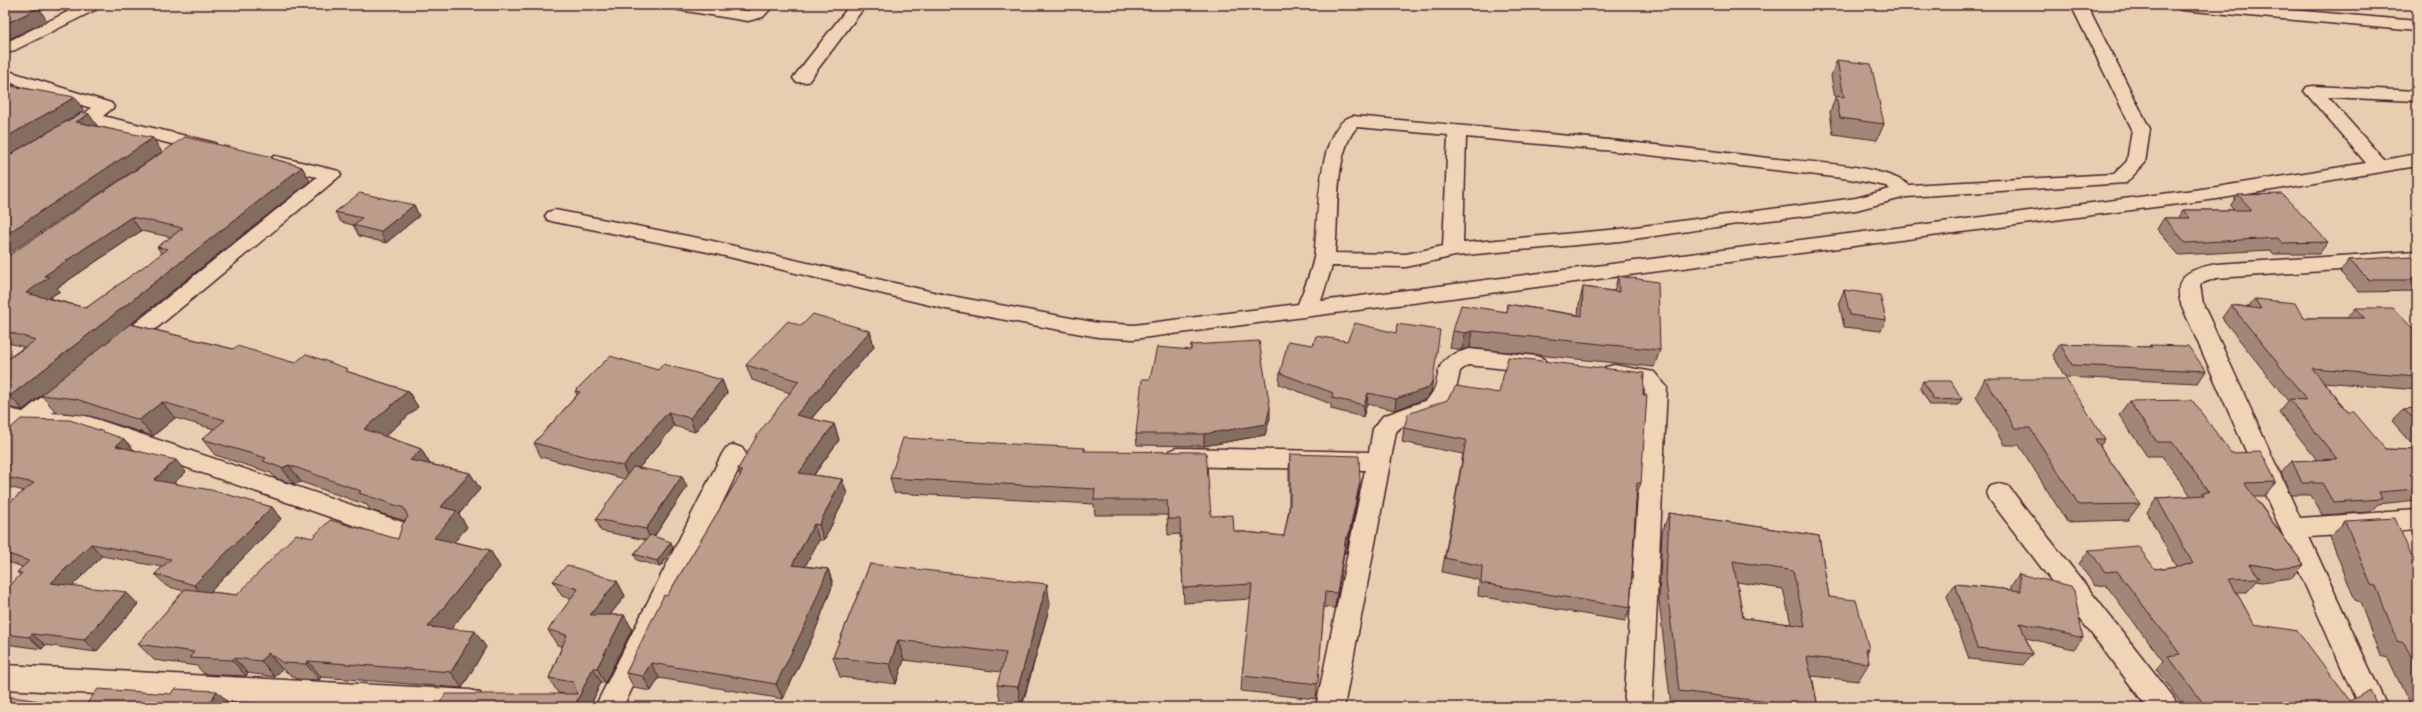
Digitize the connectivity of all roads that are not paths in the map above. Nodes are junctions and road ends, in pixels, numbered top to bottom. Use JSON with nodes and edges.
{"nodes":[{"id":1,"x":93,"y":5,"type":"edge"},
{"id":2,"x":679,"y":5,"type":"edge"},
{"id":3,"x":766,"y":5,"type":"edge"},
{"id":4,"x":858,"y":5,"type":"edge"},
{"id":5,"x":2079,"y":5,"type":"edge"},
{"id":6,"x":2182,"y":5,"type":"edge"},
{"id":7,"x":40,"y":12,"type":"dead end"},
{"id":8,"x":68,"y":18,"type":"junction"},
{"id":9,"x":2417,"y":26,"type":"edge"},
{"id":10,"x":5,"y":50,"type":"edge"},
{"id":11,"x":5,"y":75,"type":"edge"},
{"id":12,"x":802,"y":78,"type":"dead end"},
{"id":13,"x":2417,"y":96,"type":"edge"},
{"id":14,"x":1457,"y":131,"type":"junction"},
{"id":15,"x":190,"y":143,"type":"junction"},
{"id":16,"x":227,"y":151,"type":"edge"},
{"id":17,"x":170,"y":156,"type":"edge"},
{"id":18,"x":257,"y":158,"type":"edge"},
{"id":19,"x":2417,"y":160,"type":"edge"},
{"id":20,"x":2379,"y":166,"type":"junction"},
{"id":21,"x":1905,"y":191,"type":"junction"},
{"id":22,"x":554,"y":216,"type":"dead end"},
{"id":23,"x":1453,"y":250,"type":"junction"},
{"id":24,"x":2417,"y":258,"type":"edge"},
{"id":25,"x":1324,"y":260,"type":"junction"},
{"id":26,"x":1307,"y":309,"type":"junction"},
{"id":27,"x":108,"y":356,"type":"edge"},
{"id":28,"x":1557,"y":367,"type":"edge"},
{"id":29,"x":1589,"y":370,"type":"edge"},
{"id":30,"x":89,"y":371,"type":"edge"},
{"id":31,"x":5,"y":416,"type":"edge"},
{"id":32,"x":27,"y":421,"type":"junction"},
{"id":33,"x":5,"y":440,"type":"edge"},
{"id":34,"x":734,"y":454,"type":"dead end"},
{"id":35,"x":1156,"y":456,"type":"edge"},
{"id":36,"x":1378,"y":461,"type":"junction"},
{"id":37,"x":1999,"y":493,"type":"dead end"},
{"id":38,"x":2417,"y":520,"type":"edge"},
{"id":39,"x":2294,"y":528,"type":"junction"},
{"id":40,"x":405,"y":533,"type":"edge"},
{"id":41,"x":5,"y":677,"type":"edge"},
{"id":42,"x":492,"y":703,"type":"edge"},
{"id":43,"x":609,"y":707,"type":"edge"},
{"id":44,"x":1330,"y":707,"type":"edge"},
{"id":45,"x":1638,"y":707,"type":"edge"},
{"id":46,"x":2164,"y":707,"type":"edge"},
{"id":47,"x":2373,"y":707,"type":"edge"}],
"edges":[{"from":1,"to":8,"type":"street"},
{"from":2,"to":3,"type":"street"},
{"from":4,"to":12,"type":"street"},
{"from":5,"to":21,"type":"street"},
{"from":6,"to":9,"type":"street"},
{"from":7,"to":8,"type":"street"},
{"from":8,"to":10,"type":"street"},
{"from":11,"to":15,"type":"street"},
{"from":13,"to":20,"type":"street"},
{"from":14,"to":21,"type":"street"},
{"from":14,"to":23,"type":"street"},
{"from":14,"to":25,"type":"street"},
{"from":15,"to":16,"type":"street"},
{"from":15,"to":17,"type":"street"},
{"from":18,"to":27,"type":"street"},
{"from":19,"to":20,"type":"street"},
{"from":20,"to":26,"type":"street"},
{"from":21,"to":23,"type":"street"},
{"from":22,"to":26,"type":"street"},
{"from":23,"to":25,"type":"street"},
{"from":24,"to":39,"type":"street"},
{"from":25,"to":26,"type":"street"},
{"from":28,"to":36,"type":"street"},
{"from":29,"to":45,"type":"street"},
{"from":30,"to":32,"type":"street"},
{"from":31,"to":32,"type":"street"},
{"from":32,"to":33,"type":"street"},
{"from":32,"to":40,"type":"street"},
{"from":34,"to":43,"type":"street"},
{"from":35,"to":36,"type":"street"},
{"from":36,"to":44,"type":"street"},
{"from":37,"to":46,"type":"street"},
{"from":38,"to":39,"type":"street"},
{"from":39,"to":47,"type":"street"},
{"from":41,"to":42,"type":"street"}]}
